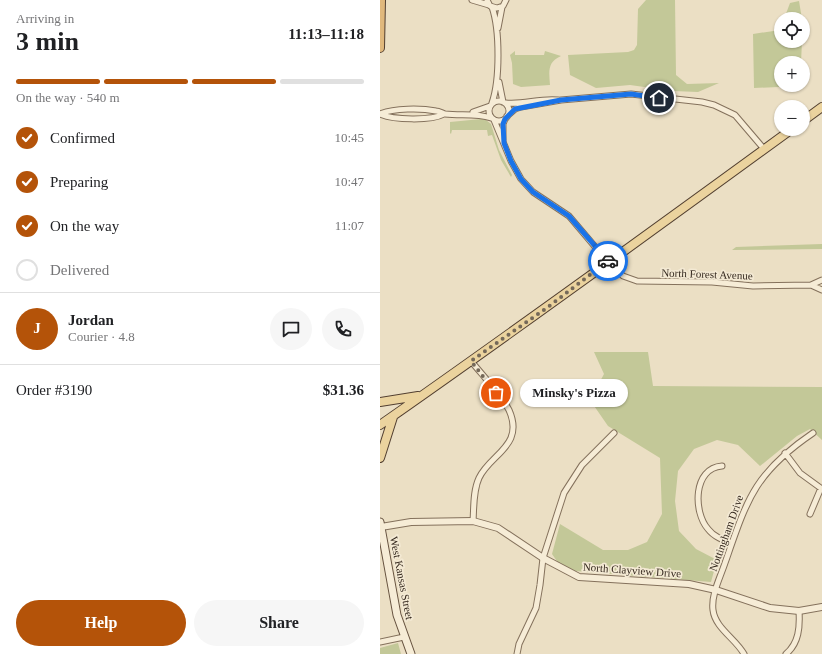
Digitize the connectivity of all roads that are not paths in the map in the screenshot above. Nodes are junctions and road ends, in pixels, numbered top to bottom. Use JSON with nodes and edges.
{"nodes":[{"id":1,"x":381,"y":0,"type":"edge"},
{"id":2,"x":472,"y":0,"type":"edge"},
{"id":3,"x":506,"y":0,"type":"edge"},
{"id":4,"x":489,"y":4,"type":"edge"},
{"id":5,"x":502,"y":7,"type":"junction"},
{"id":6,"x":497,"y":31,"type":"junction"},
{"id":7,"x":380,"y":48,"type":"edge"},
{"id":8,"x":498,"y":75,"type":"junction"},
{"id":9,"x":561,"y":100,"type":"junction"},
{"id":10,"x":504,"y":102,"type":"junction"},
{"id":11,"x":491,"y":104,"type":"junction"},
{"id":12,"x":822,"y":107,"type":"edge"},
{"id":13,"x":380,"y":114,"type":"edge"},
{"id":14,"x":467,"y":114,"type":"junction"},
{"id":15,"x":810,"y":116,"type":"edge"},
{"id":16,"x":506,"y":118,"type":"junction"},
{"id":17,"x":493,"y":119,"type":"junction"},
{"id":18,"x":783,"y":136,"type":"edge"},
{"id":19,"x":504,"y":143,"type":"junction"},
{"id":20,"x":764,"y":150,"type":"junction"},
{"id":21,"x":608,"y":262,"type":"junction"},
{"id":22,"x":822,"y":280,"type":"edge"},
{"id":23,"x":811,"y":285,"type":"junction"},
{"id":24,"x":822,"y":290,"type":"edge"},
{"id":25,"x":471,"y":361,"type":"junction"},
{"id":26,"x":421,"y":396,"type":"junction"},
{"id":27,"x":380,"y":402,"type":"edge"},
{"id":28,"x":394,"y":415,"type":"junction"},
{"id":29,"x":380,"y":425,"type":"edge"},
{"id":30,"x":614,"y":433,"type":"dead end"},
{"id":31,"x":812,"y":433,"type":"dead end"},
{"id":32,"x":785,"y":453,"type":"junction"},
{"id":33,"x":380,"y":458,"type":"edge"},
{"id":34,"x":722,"y":466,"type":"dead end"},
{"id":35,"x":821,"y":489,"type":"edge"},
{"id":36,"x":810,"y":514,"type":"dead end"},
{"id":37,"x":473,"y":521,"type":"junction"},
{"id":38,"x":381,"y":524,"type":"edge"},
{"id":39,"x":732,"y":543,"type":"junction"},
{"id":40,"x":543,"y":558,"type":"junction"},
{"id":41,"x":716,"y":590,"type":"junction"},
{"id":42,"x":822,"y":607,"type":"edge"},
{"id":43,"x":800,"y":611,"type":"junction"},
{"id":44,"x":404,"y":637,"type":"junction"},
{"id":45,"x":380,"y":642,"type":"edge"},
{"id":46,"x":411,"y":654,"type":"edge"},
{"id":47,"x":517,"y":654,"type":"edge"},
{"id":48,"x":744,"y":654,"type":"edge"},
{"id":49,"x":786,"y":654,"type":"edge"}],
"edges":[{"from":1,"to":7,"type":"highway"},
{"from":2,"to":4,"type":"street"},
{"from":3,"to":5,"type":"street"},
{"from":4,"to":5,"type":"street"},
{"from":4,"to":6,"type":"street"},
{"from":5,"to":6,"type":"street"},
{"from":6,"to":8,"type":"street"},
{"from":8,"to":10,"type":"street"},
{"from":8,"to":11,"type":"street"},
{"from":9,"to":10,"type":"street"},
{"from":9,"to":16,"type":"street"},
{"from":9,"to":20,"type":"street"},
{"from":10,"to":11,"type":"street"},
{"from":10,"to":16,"type":"street"},
{"from":11,"to":14,"type":"street"},
{"from":11,"to":17,"type":"street"},
{"from":12,"to":15,"type":"main road"},
{"from":13,"to":14,"type":"street"},
{"from":14,"to":17,"type":"street"},
{"from":16,"to":17,"type":"street"},
{"from":16,"to":19,"type":"street"},
{"from":17,"to":19,"type":"street","name":"North Forest Avenue"},
{"from":18,"to":20,"type":"main road"},
{"from":19,"to":21,"type":"street","name":"North Forest Avenue"},
{"from":20,"to":21,"type":"main road"},
{"from":21,"to":23,"type":"street","name":"North Forest Avenue"},
{"from":21,"to":25,"type":"main road"},
{"from":22,"to":23,"type":"street","name":"North Forest Avenue"},
{"from":23,"to":24,"type":"street","name":"North Forest Avenue"},
{"from":25,"to":26,"type":"main road"},
{"from":25,"to":37,"type":"street"},
{"from":26,"to":27,"type":"main road"},
{"from":26,"to":28,"type":"main road"},
{"from":28,"to":29,"type":"main road"},
{"from":28,"to":33,"type":"main road"},
{"from":30,"to":40,"type":"street"},
{"from":31,"to":32,"type":"street","name":"Nottingham Drive"},
{"from":32,"to":35,"type":"street"},
{"from":32,"to":39,"type":"street","name":"Nottingham Drive"},
{"from":34,"to":39,"type":"street"},
{"from":35,"to":36,"type":"street"},
{"from":37,"to":38,"type":"street","name":"North Clayview Drive"},
{"from":37,"to":40,"type":"street","name":"North Clayview Drive"},
{"from":38,"to":44,"type":"main road","name":"West Kansas Street"},
{"from":39,"to":41,"type":"street","name":"Nottingham Drive"},
{"from":40,"to":41,"type":"street","name":"North Clayview Drive"},
{"from":40,"to":47,"type":"street"},
{"from":41,"to":43,"type":"street","name":"North Clayview Drive"},
{"from":41,"to":48,"type":"street","name":"Nottingham Drive"},
{"from":42,"to":43,"type":"street","name":"North Clayview Drive"},
{"from":43,"to":49,"type":"street"},
{"from":44,"to":45,"type":"street","name":"West Kansas Street"},
{"from":44,"to":46,"type":"main road","name":"West Kansas Street"}]}
